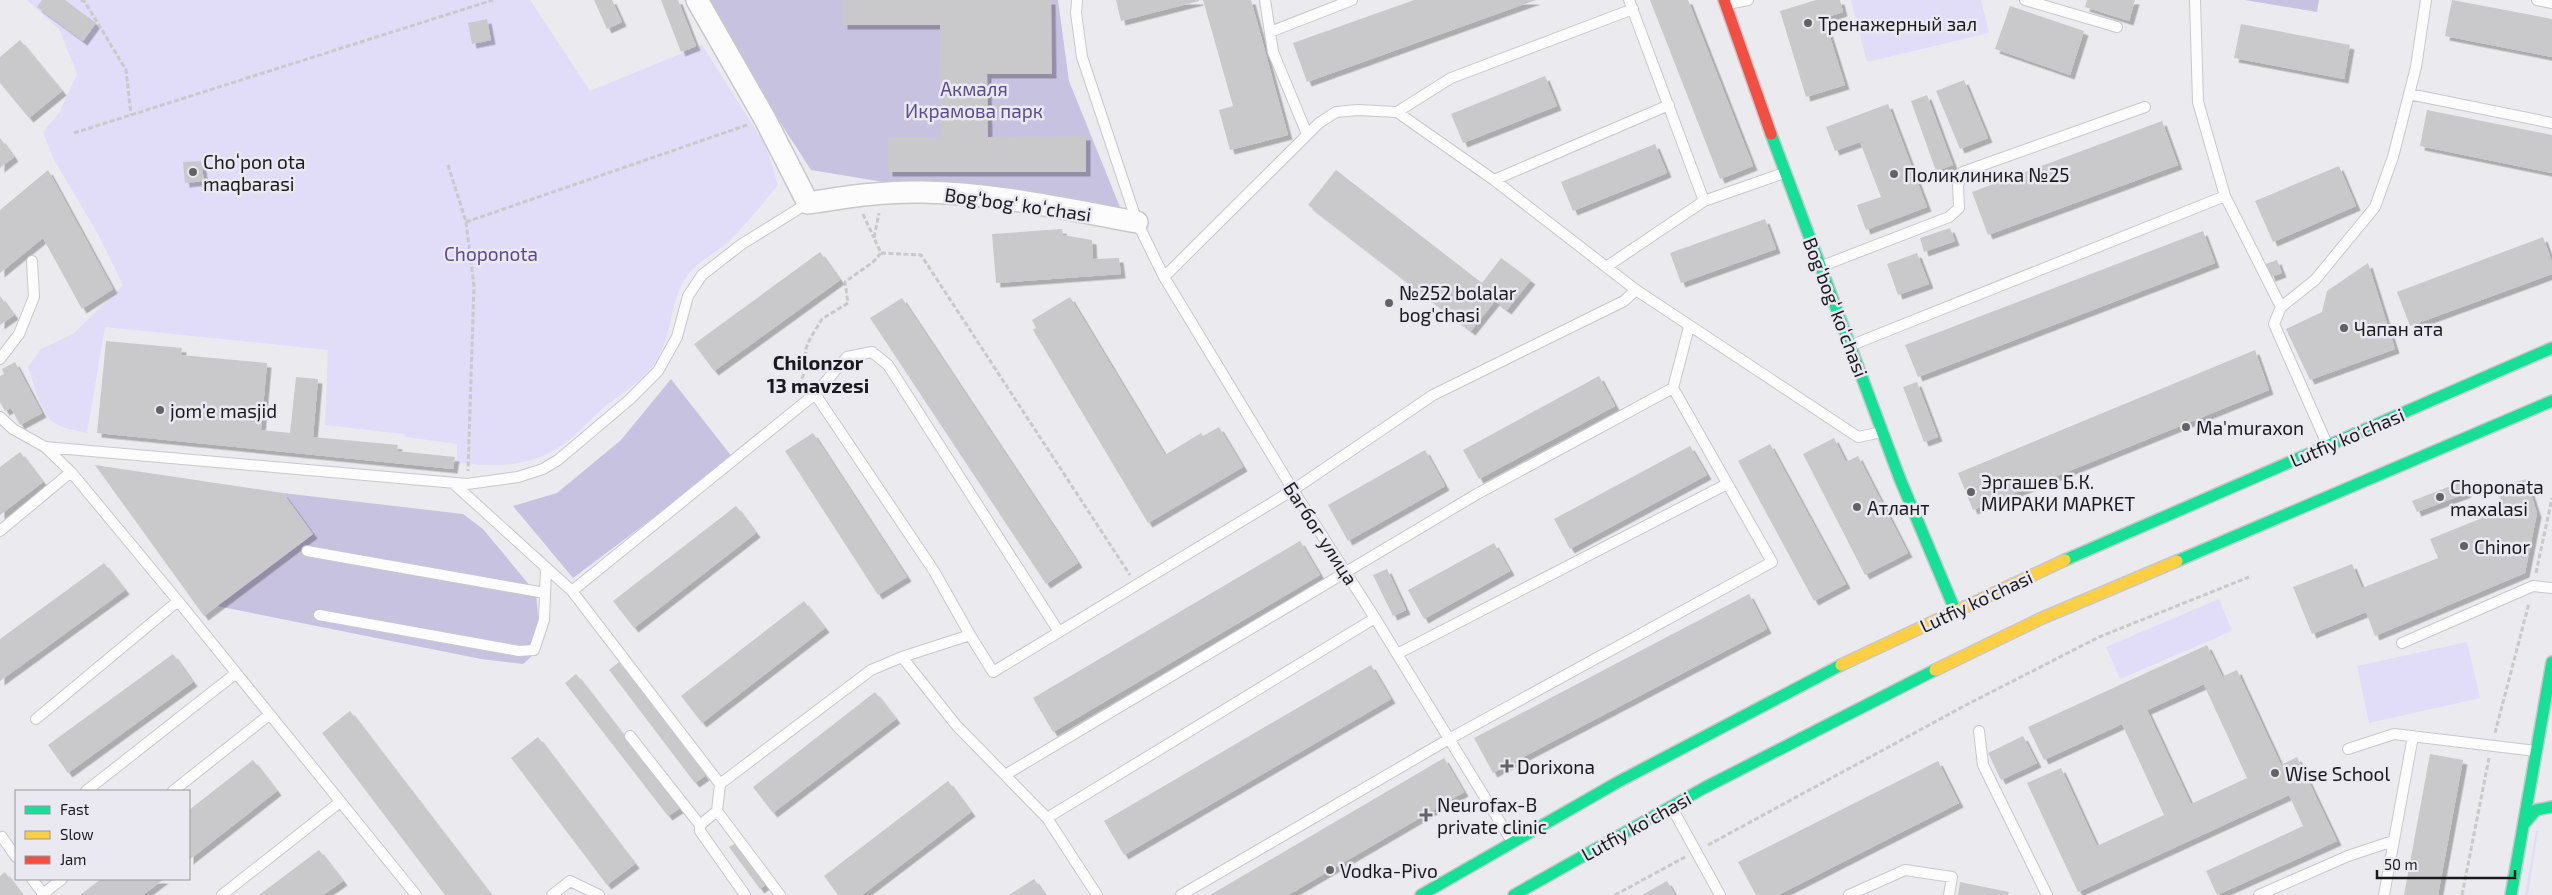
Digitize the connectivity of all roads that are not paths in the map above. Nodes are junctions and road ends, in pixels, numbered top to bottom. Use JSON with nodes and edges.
{"nodes":[{"id":1,"x":696,"y":0,"type":"edge"},
{"id":2,"x":1077,"y":0,"type":"edge"},
{"id":3,"x":1265,"y":0,"type":"edge"},
{"id":4,"x":1352,"y":0,"type":"edge"},
{"id":5,"x":1748,"y":0,"type":"edge"},
{"id":6,"x":2025,"y":0,"type":"edge"},
{"id":7,"x":2195,"y":0,"type":"edge"},
{"id":8,"x":2426,"y":0,"type":"edge"},
{"id":9,"x":2537,"y":0,"type":"edge"},
{"id":10,"x":1725,"y":2,"type":"edge"},
{"id":11,"x":2552,"y":3,"type":"edge"},
{"id":12,"x":1631,"y":5,"type":"edge"},
{"id":13,"x":2117,"y":28,"type":"dead end"},
{"id":14,"x":1270,"y":32,"type":"junction"},
{"id":15,"x":2409,"y":94,"type":"junction"},
{"id":16,"x":1669,"y":105,"type":"junction"},
{"id":17,"x":2146,"y":107,"type":"dead end"},
{"id":18,"x":1397,"y":112,"type":"junction"},
{"id":19,"x":2552,"y":123,"type":"edge"},
{"id":20,"x":1307,"y":134,"type":"junction"},
{"id":21,"x":1785,"y":172,"type":"junction"},
{"id":22,"x":1494,"y":180,"type":"junction"},
{"id":23,"x":2225,"y":196,"type":"junction"},
{"id":24,"x":1704,"y":201,"type":"junction"},
{"id":25,"x":808,"y":203,"type":"junction"},
{"id":26,"x":1137,"y":222,"type":"junction"},
{"id":27,"x":32,"y":261,"type":"dead end"},
{"id":28,"x":1606,"y":267,"type":"junction"},
{"id":29,"x":1821,"y":267,"type":"junction"},
{"id":30,"x":1164,"y":277,"type":"junction"},
{"id":31,"x":1636,"y":290,"type":"junction"},
{"id":32,"x":2281,"y":307,"type":"junction"},
{"id":33,"x":1689,"y":327,"type":"junction"},
{"id":34,"x":1851,"y":346,"type":"junction"},
{"id":35,"x":2552,"y":348,"type":"edge"},
{"id":36,"x":0,"y":359,"type":"edge"},
{"id":37,"x":1673,"y":388,"type":"junction"},
{"id":38,"x":815,"y":394,"type":"junction"},
{"id":39,"x":2552,"y":401,"type":"edge"},
{"id":40,"x":0,"y":416,"type":"edge"},
{"id":41,"x":1883,"y":432,"type":"junction"},
{"id":42,"x":2327,"y":445,"type":"junction"},
{"id":43,"x":45,"y":447,"type":"junction"},
{"id":44,"x":71,"y":472,"type":"junction"},
{"id":45,"x":454,"y":483,"type":"junction"},
{"id":46,"x":1727,"y":484,"type":"junction"},
{"id":47,"x":1293,"y":490,"type":"junction"},
{"id":48,"x":0,"y":531,"type":"edge"},
{"id":49,"x":307,"y":551,"type":"dead end"},
{"id":50,"x":546,"y":568,"type":"junction"},
{"id":51,"x":1345,"y":571,"type":"junction"},
{"id":52,"x":2552,"y":588,"type":"edge"},
{"id":53,"x":572,"y":592,"type":"junction"},
{"id":54,"x":545,"y":593,"type":"junction"},
{"id":55,"x":178,"y":601,"type":"junction"},
{"id":56,"x":1955,"y":610,"type":"junction"},
{"id":57,"x":319,"y":615,"type":"dead end"},
{"id":58,"x":1375,"y":618,"type":"junction"},
{"id":59,"x":1059,"y":632,"type":"junction"},
{"id":60,"x":970,"y":635,"type":"junction"},
{"id":61,"x":2402,"y":643,"type":"dead end"},
{"id":62,"x":1397,"y":654,"type":"junction"},
{"id":63,"x":902,"y":657,"type":"junction"},
{"id":64,"x":2552,"y":662,"type":"edge"},
{"id":65,"x":235,"y":674,"type":"junction"},
{"id":66,"x":270,"y":714,"type":"junction"},
{"id":67,"x":36,"y":719,"type":"dead end"},
{"id":68,"x":1979,"y":731,"type":"dead end"},
{"id":69,"x":630,"y":736,"type":"dead end"},
{"id":70,"x":2413,"y":736,"type":"junction"},
{"id":71,"x":1449,"y":739,"type":"junction"},
{"id":72,"x":2348,"y":749,"type":"dead end"},
{"id":73,"x":2537,"y":751,"type":"junction"},
{"id":74,"x":1005,"y":775,"type":"junction"},
{"id":75,"x":720,"y":784,"type":"junction"},
{"id":76,"x":87,"y":790,"type":"edge"},
{"id":77,"x":174,"y":790,"type":"edge"},
{"id":78,"x":340,"y":802,"type":"junction"},
{"id":79,"x":1671,"y":805,"type":"junction"},
{"id":80,"x":2552,"y":807,"type":"edge"},
{"id":81,"x":717,"y":811,"type":"junction"},
{"id":82,"x":1047,"y":818,"type":"junction"},
{"id":83,"x":2525,"y":823,"type":"junction"},
{"id":84,"x":700,"y":825,"type":"junction"},
{"id":85,"x":1,"y":836,"type":"edge"},
{"id":86,"x":1511,"y":841,"type":"junction"},
{"id":87,"x":2394,"y":841,"type":"junction"},
{"id":88,"x":15,"y":856,"type":"edge"},
{"id":89,"x":33,"y":880,"type":"edge"},
{"id":90,"x":61,"y":880,"type":"edge"},
{"id":91,"x":44,"y":894,"type":"edge"},
{"id":92,"x":222,"y":895,"type":"edge"},
{"id":93,"x":416,"y":895,"type":"edge"},
{"id":94,"x":552,"y":895,"type":"edge"},
{"id":95,"x":599,"y":895,"type":"edge"},
{"id":96,"x":745,"y":895,"type":"edge"},
{"id":97,"x":780,"y":895,"type":"edge"},
{"id":98,"x":1097,"y":895,"type":"edge"},
{"id":99,"x":1181,"y":895,"type":"edge"},
{"id":100,"x":1421,"y":895,"type":"edge"},
{"id":101,"x":1514,"y":895,"type":"edge"},
{"id":102,"x":1720,"y":895,"type":"edge"},
{"id":103,"x":1849,"y":895,"type":"edge"},
{"id":104,"x":1948,"y":895,"type":"edge"},
{"id":105,"x":2047,"y":895,"type":"edge"},
{"id":106,"x":2260,"y":895,"type":"edge"},
{"id":107,"x":2384,"y":895,"type":"edge"},
{"id":108,"x":2511,"y":895,"type":"edge"}],
"edges":[{"from":1,"to":25,"type":"street"},
{"from":2,"to":26,"type":"lane","name":"Багбог улица"},
{"from":3,"to":14,"type":"lane"},
{"from":4,"to":14,"type":"lane"},
{"from":5,"to":10,"type":"lane"},
{"from":6,"to":13,"type":"lane"},
{"from":7,"to":23,"type":"lane"},
{"from":8,"to":15,"type":"lane"},
{"from":9,"to":11,"type":"lane"},
{"from":10,"to":21,"type":"main road","name":"Bogʻbogʻ koʻchasi"},
{"from":12,"to":16,"type":"lane"},
{"from":12,"to":18,"type":"lane"},
{"from":14,"to":20,"type":"lane"},
{"from":15,"to":19,"type":"lane"},
{"from":15,"to":32,"type":"lane"},
{"from":16,"to":22,"type":"lane"},
{"from":16,"to":24,"type":"lane"},
{"from":17,"to":29,"type":"lane"},
{"from":18,"to":20,"type":"lane"},
{"from":18,"to":22,"type":"lane"},
{"from":20,"to":30,"type":"lane"},
{"from":21,"to":24,"type":"lane"},
{"from":21,"to":29,"type":"main road","name":"Bogʻbogʻ koʻchasi"},
{"from":22,"to":28,"type":"lane"},
{"from":23,"to":32,"type":"lane"},
{"from":23,"to":34,"type":"lane"},
{"from":24,"to":28,"type":"lane"},
{"from":25,"to":26,"type":"street","name":"Bogʻbogʻ koʻchasi"},
{"from":25,"to":45,"type":"lane"},
{"from":26,"to":30,"type":"lane","name":"Багбог улица"},
{"from":27,"to":36,"type":"lane"},
{"from":28,"to":31,"type":"lane"},
{"from":29,"to":34,"type":"main road","name":"Bogʻbogʻ koʻchasi"},
{"from":30,"to":47,"type":"lane","name":"Багбог улица"},
{"from":31,"to":33,"type":"lane"},
{"from":31,"to":47,"type":"lane"},
{"from":32,"to":42,"type":"lane"},
{"from":33,"to":37,"type":"lane"},
{"from":33,"to":41,"type":"lane"},
{"from":34,"to":41,"type":"main road","name":"Bogʻbogʻ koʻchasi"},
{"from":35,"to":42,"type":"main road","name":"Lutfiy ko'chasi"},
{"from":37,"to":46,"type":"lane"},
{"from":37,"to":51,"type":"lane"},
{"from":38,"to":53,"type":"lane"},
{"from":38,"to":59,"type":"lane"},
{"from":38,"to":60,"type":"lane"},
{"from":39,"to":79,"type":"main road","name":"Lutfiy ko'chasi"},
{"from":40,"to":43,"type":"lane"},
{"from":41,"to":56,"type":"main road","name":"Bogʻbogʻ koʻchasi"},
{"from":42,"to":56,"type":"main road","name":"Lutfiy ko'chasi"},
{"from":43,"to":44,"type":"lane"},
{"from":43,"to":45,"type":"lane"},
{"from":44,"to":48,"type":"lane"},
{"from":44,"to":55,"type":"lane"},
{"from":45,"to":50,"type":"lane"},
{"from":46,"to":62,"type":"lane"},
{"from":46,"to":71,"type":"lane"},
{"from":47,"to":51,"type":"lane","name":"Багбог улица"},
{"from":47,"to":59,"type":"lane"},
{"from":49,"to":54,"type":"lane"},
{"from":50,"to":53,"type":"lane"},
{"from":50,"to":54,"type":"lane"},
{"from":51,"to":58,"type":"lane","name":"Багбог улица"},
{"from":51,"to":74,"type":"lane"},
{"from":52,"to":61,"type":"lane"},
{"from":53,"to":75,"type":"lane"},
{"from":54,"to":57,"type":"lane"},
{"from":55,"to":65,"type":"lane"},
{"from":55,"to":67,"type":"lane"},
{"from":56,"to":86,"type":"main road","name":"Lutfiy ko'chasi"},
{"from":58,"to":62,"type":"lane","name":"Багбог улица"},
{"from":58,"to":82,"type":"lane"},
{"from":59,"to":60,"type":"lane"},
{"from":60,"to":63,"type":"lane"},
{"from":62,"to":71,"type":"lane","name":"Багбог улица"},
{"from":63,"to":74,"type":"lane"},
{"from":63,"to":75,"type":"lane"},
{"from":64,"to":73,"type":"main road"},
{"from":65,"to":66,"type":"lane"},
{"from":65,"to":76,"type":"lane"},
{"from":66,"to":77,"type":"lane"},
{"from":66,"to":78,"type":"lane"},
{"from":68,"to":105,"type":"lane"},
{"from":69,"to":84,"type":"lane"},
{"from":70,"to":72,"type":"lane"},
{"from":70,"to":73,"type":"lane"},
{"from":70,"to":87,"type":"lane"},
{"from":71,"to":86,"type":"lane","name":"Багбог улица"},
{"from":71,"to":99,"type":"lane"},
{"from":73,"to":83,"type":"main road"},
{"from":74,"to":82,"type":"lane"},
{"from":75,"to":81,"type":"lane"},
{"from":78,"to":92,"type":"lane"},
{"from":78,"to":93,"type":"lane"},
{"from":79,"to":101,"type":"main road","name":"Lutfiy ko'chasi"},
{"from":79,"to":102,"type":"lane"},
{"from":80,"to":83,"type":"main road"},
{"from":81,"to":84,"type":"lane"},
{"from":81,"to":97,"type":"lane"},
{"from":82,"to":98,"type":"lane"},
{"from":83,"to":108,"type":"main road"},
{"from":84,"to":96,"type":"lane"},
{"from":85,"to":88,"type":"lane"},
{"from":86,"to":100,"type":"main road","name":"Lutfiy ko'chasi"},
{"from":87,"to":106,"type":"lane"},
{"from":87,"to":107,"type":"lane"},
{"from":89,"to":91,"type":"lane"},
{"from":90,"to":91,"type":"lane"},
{"from":94,"to":95,"type":"lane"},
{"from":103,"to":104,"type":"lane"}]}
